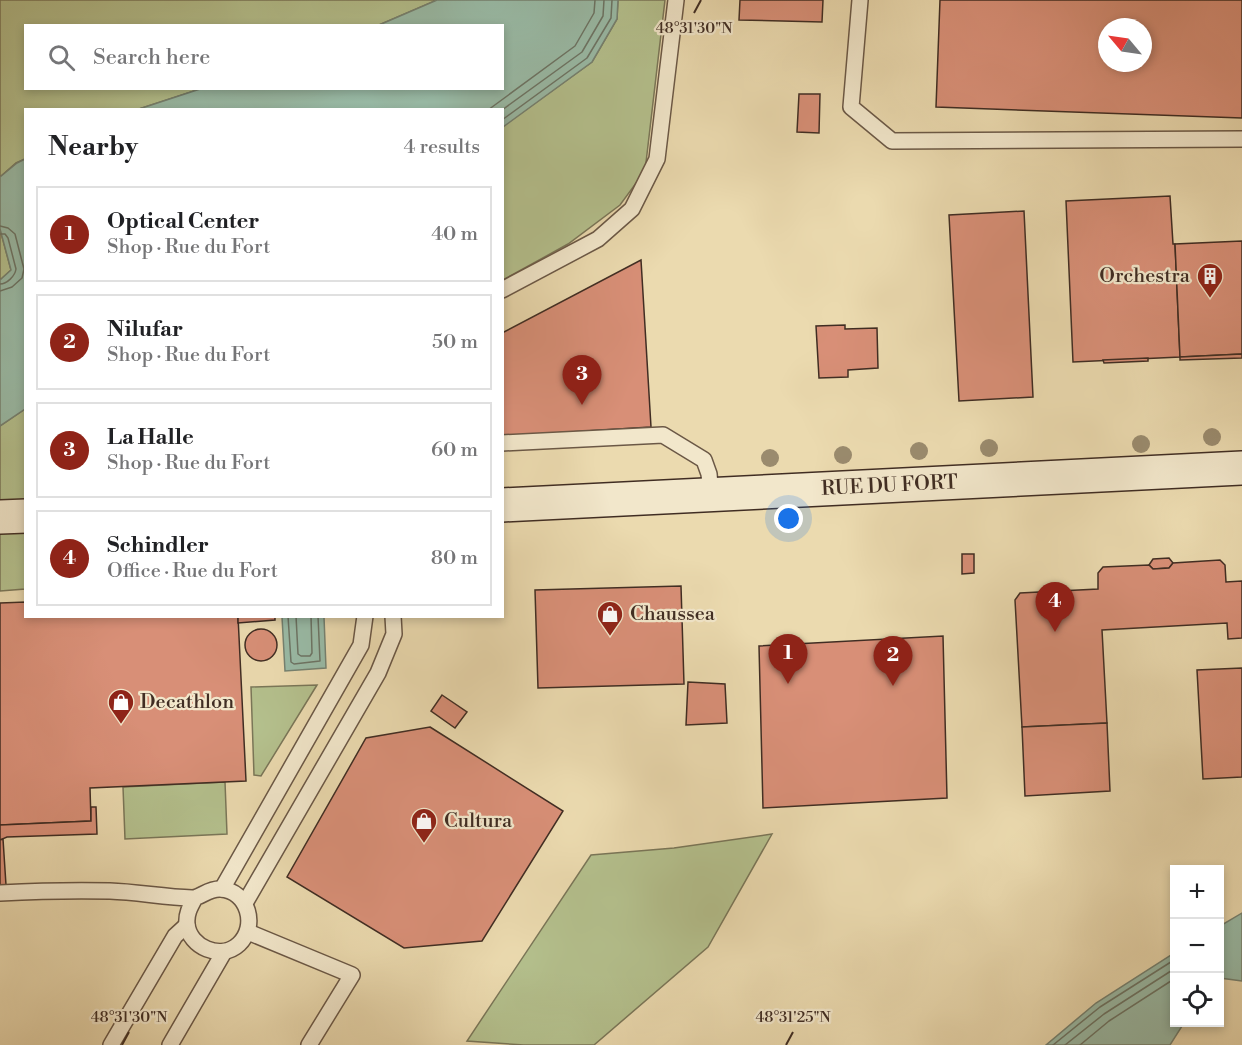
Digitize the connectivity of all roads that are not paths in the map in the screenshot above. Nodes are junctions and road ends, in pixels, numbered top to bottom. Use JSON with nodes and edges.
{"nodes":[{"id":1,"x":676,"y":0,"type":"edge"},
{"id":2,"x":860,"y":0,"type":"edge"},
{"id":3,"x":1242,"y":139,"type":"edge"},
{"id":4,"x":504,"y":289,"type":"edge"},
{"id":5,"x":504,"y":443,"type":"edge"},
{"id":6,"x":1242,"y":447,"type":"edge"},
{"id":7,"x":1242,"y":468,"type":"edge"},
{"id":8,"x":504,"y":484,"type":"edge"},
{"id":9,"x":710,"y":484,"type":"junction"},
{"id":10,"x":504,"y":505,"type":"edge"},
{"id":11,"x":24,"y":516,"type":"edge"},
{"id":12,"x":0,"y":517,"type":"edge"},
{"id":13,"x":365,"y":618,"type":"edge"},
{"id":14,"x":393,"y":618,"type":"edge"},
{"id":15,"x":222,"y":889,"type":"junction"},
{"id":16,"x":0,"y":893,"type":"edge"},
{"id":17,"x":195,"y":898,"type":"junction"},
{"id":18,"x":245,"y":903,"type":"junction"},
{"id":19,"x":187,"y":925,"type":"junction"},
{"id":20,"x":248,"y":932,"type":"junction"},
{"id":21,"x":224,"y":951,"type":"junction"},
{"id":22,"x":111,"y":1045,"type":"edge"},
{"id":23,"x":170,"y":1045,"type":"edge"},
{"id":24,"x":309,"y":1045,"type":"edge"}],
"edges":[{"from":1,"to":4,"type":"lane"},
{"from":2,"to":3,"type":"lane"},
{"from":5,"to":9,"type":"lane"},
{"from":6,"to":9,"type":"main road","name":"RUE DU FORT"},
{"from":7,"to":9,"type":"main road","name":"RUE DU FORT"},
{"from":8,"to":9,"type":"main road","name":"RUE DU FORT"},
{"from":9,"to":10,"type":"main road","name":"RUE DU FORT"},
{"from":11,"to":12,"type":"main road"},
{"from":13,"to":15,"type":"lane"},
{"from":14,"to":18,"type":"lane"},
{"from":15,"to":17,"type":"lane"},
{"from":15,"to":18,"type":"lane"},
{"from":16,"to":17,"type":"lane"},
{"from":17,"to":19,"type":"lane"},
{"from":18,"to":20,"type":"lane"},
{"from":19,"to":21,"type":"lane"},
{"from":19,"to":22,"type":"lane"},
{"from":20,"to":21,"type":"lane"},
{"from":20,"to":24,"type":"lane"},
{"from":21,"to":23,"type":"lane"}]}
